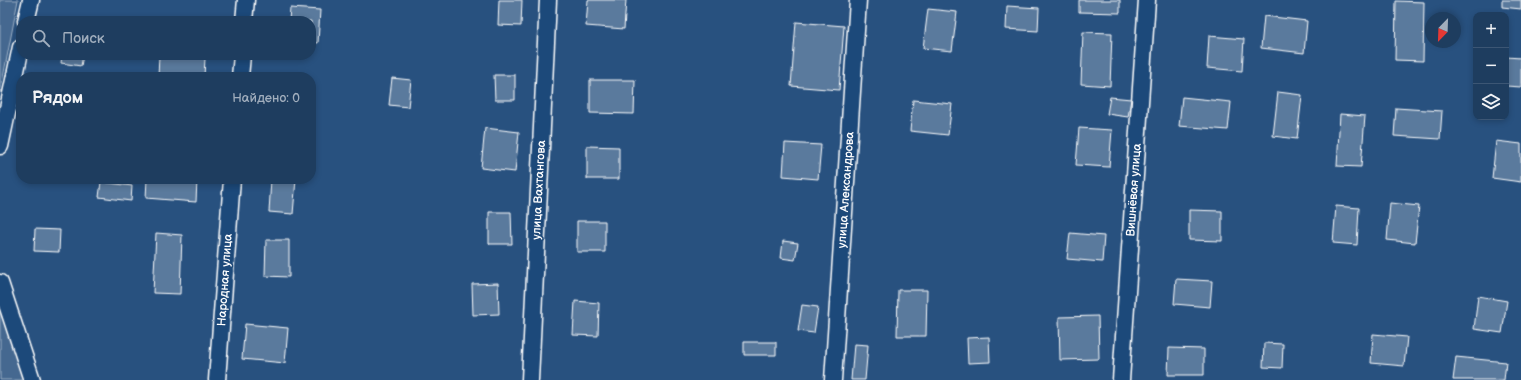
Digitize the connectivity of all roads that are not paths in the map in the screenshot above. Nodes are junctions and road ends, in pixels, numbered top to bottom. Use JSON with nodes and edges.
{"nodes":[{"id":1,"x":31,"y":0,"type":"edge"},
{"id":2,"x":246,"y":0,"type":"edge"},
{"id":3,"x":548,"y":0,"type":"edge"},
{"id":4,"x":858,"y":0,"type":"edge"},
{"id":5,"x":1147,"y":0,"type":"edge"},
{"id":6,"x":27,"y":16,"type":"edge"},
{"id":7,"x":244,"y":16,"type":"edge"},
{"id":8,"x":18,"y":60,"type":"edge"},
{"id":9,"x":242,"y":60,"type":"edge"},
{"id":10,"x":240,"y":72,"type":"edge"},
{"id":11,"x":0,"y":146,"type":"edge"},
{"id":12,"x":232,"y":184,"type":"edge"},
{"id":13,"x":0,"y":283,"type":"edge"},
{"id":14,"x":32,"y":380,"type":"edge"},
{"id":15,"x":217,"y":380,"type":"edge"},
{"id":16,"x":530,"y":380,"type":"edge"},
{"id":17,"x":833,"y":380,"type":"edge"},
{"id":18,"x":1121,"y":380,"type":"edge"}],
"edges":[{"from":1,"to":6,"type":"street"},
{"from":2,"to":7,"type":"street"},
{"from":3,"to":16,"type":"street","name":"улица Вахтангова"},
{"from":4,"to":17,"type":"street","name":"улица Александрова"},
{"from":5,"to":18,"type":"street","name":"Вишнёвая улица"},
{"from":8,"to":11,"type":"street"},
{"from":9,"to":10,"type":"street"},
{"from":12,"to":15,"type":"street","name":"Народная улица"},
{"from":13,"to":14,"type":"street"}]}
